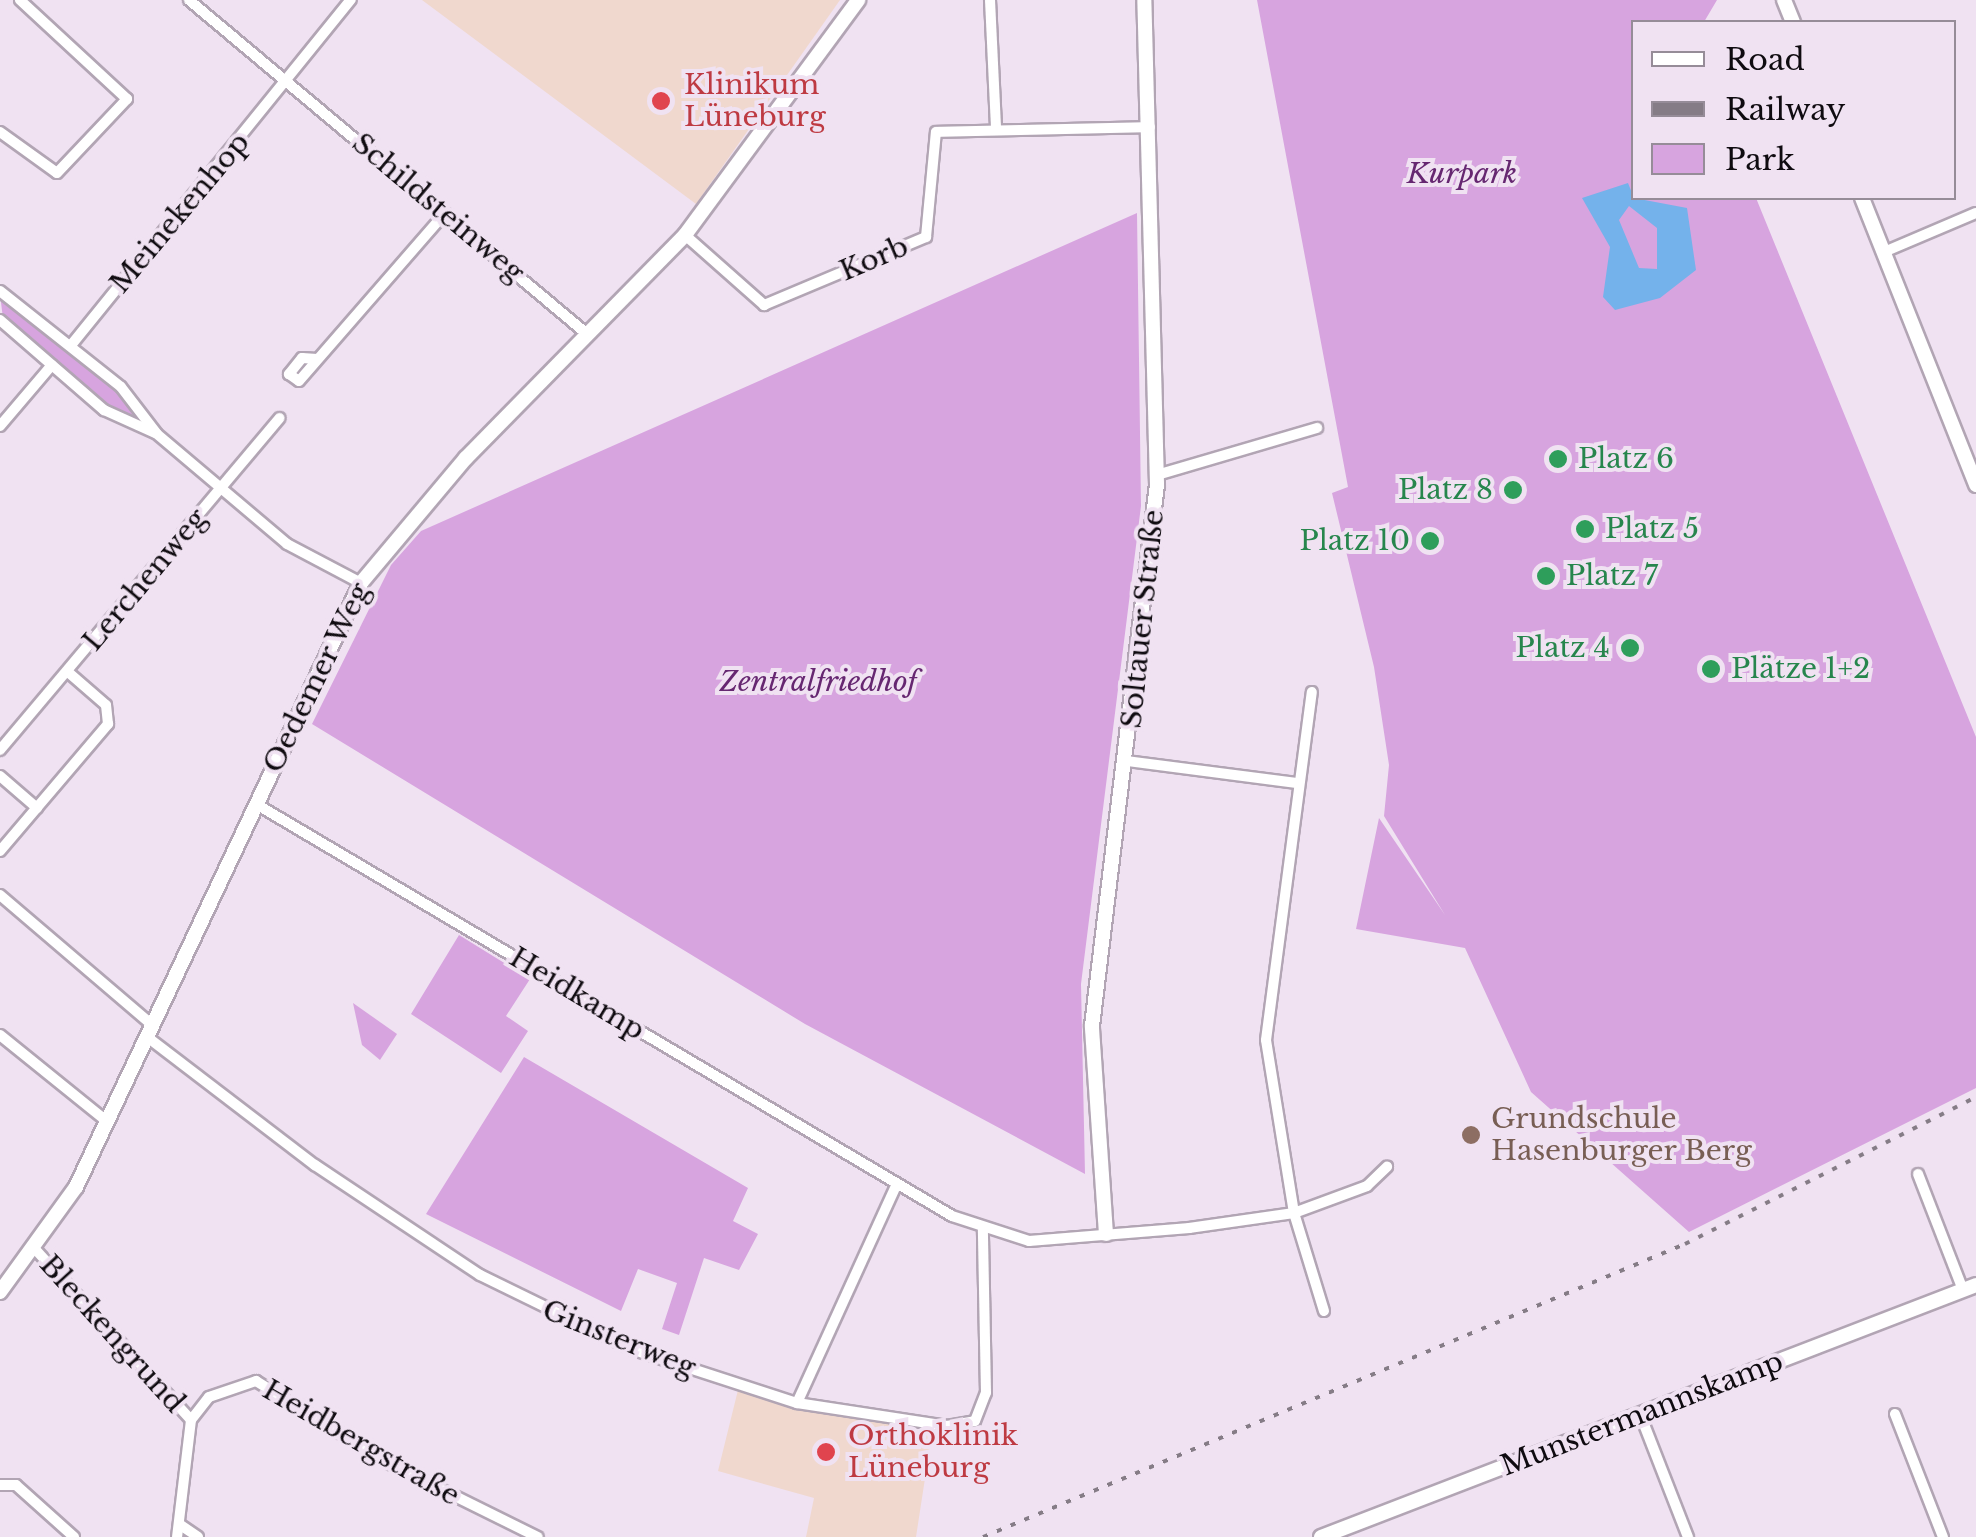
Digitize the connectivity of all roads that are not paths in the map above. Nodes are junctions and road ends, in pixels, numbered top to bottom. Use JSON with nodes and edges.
{"nodes":[{"id":1,"x":20,"y":0,"type":"edge"},
{"id":2,"x":189,"y":0,"type":"edge"},
{"id":3,"x":351,"y":0,"type":"edge"},
{"id":4,"x":858,"y":0,"type":"edge"},
{"id":5,"x":990,"y":0,"type":"edge"},
{"id":6,"x":1144,"y":0,"type":"edge"},
{"id":7,"x":288,"y":83,"type":"junction"},
{"id":8,"x":1150,"y":127,"type":"junction"},
{"id":9,"x":996,"y":129,"type":"junction"},
{"id":10,"x":0,"y":132,"type":"edge"},
{"id":11,"x":1863,"y":200,"type":"edge"},
{"id":12,"x":445,"y":213,"type":"junction"},
{"id":13,"x":1976,"y":213,"type":"edge"},
{"id":14,"x":685,"y":235,"type":"junction"},
{"id":15,"x":1884,"y":252,"type":"junction"},
{"id":16,"x":0,"y":291,"type":"edge"},
{"id":17,"x":0,"y":320,"type":"edge"},
{"id":18,"x":587,"y":334,"type":"junction"},
{"id":19,"x":72,"y":344,"type":"junction"},
{"id":20,"x":317,"y":359,"type":"dead end"},
{"id":21,"x":52,"y":365,"type":"junction"},
{"id":22,"x":280,"y":418,"type":"dead end"},
{"id":23,"x":0,"y":426,"type":"edge"},
{"id":24,"x":1317,"y":428,"type":"dead end"},
{"id":25,"x":157,"y":434,"type":"junction"},
{"id":26,"x":1157,"y":475,"type":"junction"},
{"id":27,"x":1976,"y":485,"type":"edge"},
{"id":28,"x":221,"y":488,"type":"junction"},
{"id":29,"x":362,"y":582,"type":"junction"},
{"id":30,"x":68,"y":672,"type":"junction"},
{"id":31,"x":1312,"y":692,"type":"dead end"},
{"id":32,"x":0,"y":750,"type":"edge"},
{"id":33,"x":1127,"y":761,"type":"junction"},
{"id":34,"x":0,"y":776,"type":"edge"},
{"id":35,"x":1296,"y":783,"type":"junction"},
{"id":36,"x":256,"y":804,"type":"junction"},
{"id":37,"x":37,"y":808,"type":"junction"},
{"id":38,"x":0,"y":852,"type":"edge"},
{"id":39,"x":0,"y":895,"type":"edge"},
{"id":40,"x":149,"y":1030,"type":"junction"},
{"id":41,"x":0,"y":1035,"type":"edge"},
{"id":42,"x":108,"y":1122,"type":"junction"},
{"id":43,"x":1387,"y":1168,"type":"dead end"},
{"id":44,"x":1918,"y":1174,"type":"dead end"},
{"id":45,"x":896,"y":1186,"type":"junction"},
{"id":46,"x":1294,"y":1213,"type":"junction"},
{"id":47,"x":984,"y":1230,"type":"junction"},
{"id":48,"x":1106,"y":1234,"type":"junction"},
{"id":49,"x":34,"y":1249,"type":"junction"},
{"id":50,"x":1969,"y":1288,"type":"edge"},
{"id":51,"x":0,"y":1292,"type":"edge"},
{"id":52,"x":1324,"y":1311,"type":"dead end"},
{"id":53,"x":797,"y":1403,"type":"junction"},
{"id":54,"x":1640,"y":1414,"type":"junction"},
{"id":55,"x":1895,"y":1414,"type":"dead end"},
{"id":56,"x":191,"y":1420,"type":"junction"},
{"id":57,"x":0,"y":1485,"type":"edge"},
{"id":58,"x":178,"y":1531,"type":"edge"},
{"id":59,"x":74,"y":1537,"type":"edge"},
{"id":60,"x":198,"y":1537,"type":"edge"},
{"id":61,"x":538,"y":1537,"type":"edge"},
{"id":62,"x":1321,"y":1537,"type":"edge"},
{"id":63,"x":1688,"y":1537,"type":"edge"},
{"id":64,"x":1942,"y":1537,"type":"edge"}],
"edges":[{"from":1,"to":10,"type":"street"},
{"from":2,"to":7,"type":"street","name":"Schildsteinweg"},
{"from":3,"to":7,"type":"street"},
{"from":4,"to":14,"type":"street","name":"Oedemer Weg"},
{"from":5,"to":9,"type":"street"},
{"from":6,"to":8,"type":"street","name":"Soltauer Straße"},
{"from":7,"to":12,"type":"street","name":"Schildsteinweg"},
{"from":7,"to":19,"type":"street","name":"Meinekenhop"},
{"from":8,"to":9,"type":"street","name":"Korb"},
{"from":8,"to":26,"type":"street","name":"Soltauer Straße"},
{"from":9,"to":14,"type":"street","name":"Korb"},
{"from":11,"to":15,"type":"street"},
{"from":12,"to":18,"type":"street","name":"Schildsteinweg"},
{"from":12,"to":20,"type":"street"},
{"from":13,"to":15,"type":"street"},
{"from":14,"to":18,"type":"street","name":"Oedemer Weg"},
{"from":15,"to":27,"type":"street"},
{"from":16,"to":19,"type":"street"},
{"from":17,"to":21,"type":"street"},
{"from":18,"to":29,"type":"street","name":"Oedemer Weg"},
{"from":19,"to":25,"type":"street"},
{"from":21,"to":23,"type":"street"},
{"from":21,"to":25,"type":"street"},
{"from":22,"to":28,"type":"street","name":"Lerchenweg"},
{"from":24,"to":26,"type":"street"},
{"from":25,"to":28,"type":"street"},
{"from":26,"to":33,"type":"street","name":"Soltauer Straße"},
{"from":28,"to":29,"type":"street"},
{"from":28,"to":30,"type":"street","name":"Lerchenweg"},
{"from":29,"to":36,"type":"street","name":"Oedemer Weg"},
{"from":30,"to":32,"type":"street","name":"Lerchenweg"},
{"from":30,"to":37,"type":"street","name":"Lerchenweg"},
{"from":31,"to":35,"type":"street"},
{"from":33,"to":35,"type":"street"},
{"from":33,"to":48,"type":"street","name":"Soltauer Straße"},
{"from":34,"to":37,"type":"street"},
{"from":35,"to":46,"type":"street"},
{"from":36,"to":40,"type":"street","name":"Oedemer Weg"},
{"from":36,"to":45,"type":"street","name":"Heidkamp"},
{"from":37,"to":38,"type":"street","name":"Lerchenweg"},
{"from":39,"to":40,"type":"street","name":"Ginsterweg"},
{"from":40,"to":42,"type":"street","name":"Oedemer Weg"},
{"from":40,"to":53,"type":"street","name":"Ginsterweg"},
{"from":41,"to":42,"type":"street"},
{"from":42,"to":49,"type":"street","name":"Oedemer Weg"},
{"from":43,"to":46,"type":"street","name":"Heidkamp"},
{"from":44,"to":50,"type":"street","name":"Munstermannskamp"},
{"from":45,"to":47,"type":"street","name":"Heidkamp"},
{"from":45,"to":53,"type":"street"},
{"from":46,"to":48,"type":"street","name":"Heidkamp"},
{"from":46,"to":52,"type":"street"},
{"from":47,"to":48,"type":"street","name":"Heidkamp"},
{"from":47,"to":53,"type":"street","name":"Ginsterweg"},
{"from":49,"to":51,"type":"street","name":"Oedemer Weg"},
{"from":49,"to":56,"type":"street","name":"Bleckengrund"},
{"from":50,"to":54,"type":"street","name":"Munstermannskamp"},
{"from":54,"to":62,"type":"street","name":"Munstermannskamp"},
{"from":54,"to":63,"type":"street"},
{"from":55,"to":64,"type":"street"},
{"from":56,"to":58,"type":"street","name":"Bleckengrund"},
{"from":56,"to":61,"type":"street","name":"Heidbergstraße"},
{"from":57,"to":59,"type":"street"},
{"from":58,"to":60,"type":"street"}]}
